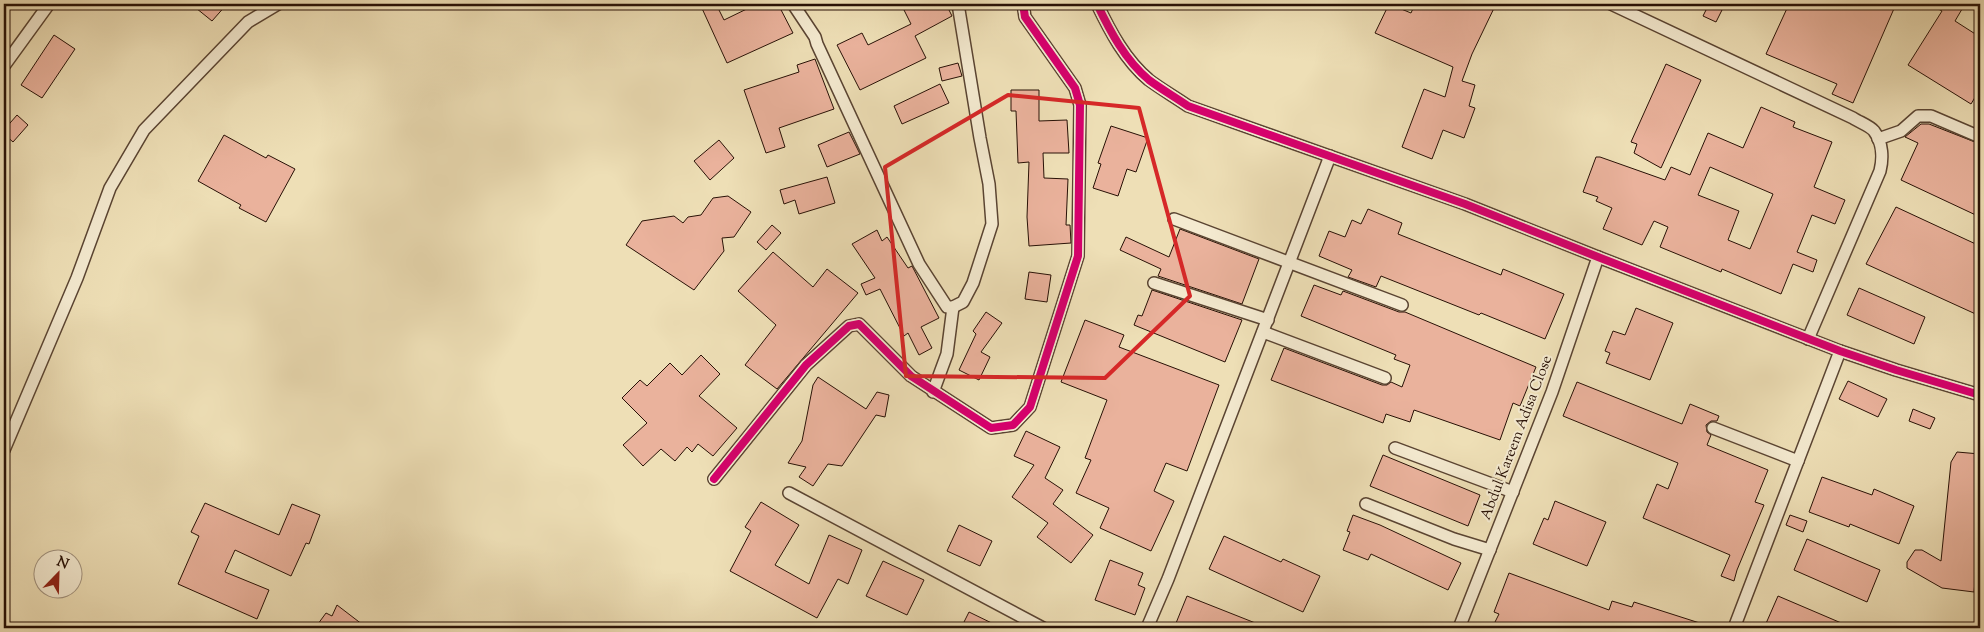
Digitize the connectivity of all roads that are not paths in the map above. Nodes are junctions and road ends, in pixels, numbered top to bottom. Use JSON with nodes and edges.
{"nodes":[{"id":1,"x":49,"y":4,"type":"edge"},
{"id":2,"x":278,"y":4,"type":"edge"},
{"id":3,"x":793,"y":4,"type":"edge"},
{"id":4,"x":958,"y":4,"type":"edge"},
{"id":5,"x":1023,"y":4,"type":"edge"},
{"id":6,"x":1097,"y":4,"type":"edge"},
{"id":7,"x":1611,"y":4,"type":"edge"},
{"id":8,"x":4,"y":66,"type":"edge"},
{"id":9,"x":1980,"y":137,"type":"edge"},
{"id":10,"x":1878,"y":139,"type":"junction"},
{"id":11,"x":1330,"y":156,"type":"junction"},
{"id":12,"x":1174,"y":219,"type":"dead end"},
{"id":13,"x":1598,"y":257,"type":"junction"},
{"id":14,"x":1289,"y":264,"type":"junction"},
{"id":15,"x":1154,"y":283,"type":"dead end"},
{"id":16,"x":1402,"y":305,"type":"dead end"},
{"id":17,"x":953,"y":307,"type":"junction"},
{"id":18,"x":1268,"y":320,"type":"junction"},
{"id":19,"x":1263,"y":332,"type":"junction"},
{"id":20,"x":1808,"y":339,"type":"junction"},
{"id":21,"x":1840,"y":351,"type":"junction"},
{"id":22,"x":1384,"y":378,"type":"dead end"},
{"id":23,"x":933,"y":392,"type":"junction"},
{"id":24,"x":1980,"y":395,"type":"edge"},
{"id":25,"x":1713,"y":428,"type":"dead end"},
{"id":26,"x":1395,"y":448,"type":"dead end"},
{"id":27,"x":4,"y":450,"type":"edge"},
{"id":28,"x":1798,"y":461,"type":"junction"},
{"id":29,"x":714,"y":479,"type":"dead end"},
{"id":30,"x":1513,"y":492,"type":"junction"},
{"id":31,"x":789,"y":493,"type":"dead end"},
{"id":32,"x":1366,"y":504,"type":"dead end"},
{"id":33,"x":1490,"y":550,"type":"junction"},
{"id":34,"x":1043,"y":628,"type":"edge"},
{"id":35,"x":1147,"y":628,"type":"edge"},
{"id":36,"x":1459,"y":628,"type":"edge"},
{"id":37,"x":1734,"y":628,"type":"edge"}],
"edges":[{"from":1,"to":8,"type":"street"},
{"from":2,"to":27,"type":"street"},
{"from":3,"to":17,"type":"street"},
{"from":4,"to":17,"type":"street"},
{"from":5,"to":23,"type":"street"},
{"from":6,"to":11,"type":"street"},
{"from":7,"to":10,"type":"street"},
{"from":9,"to":10,"type":"street"},
{"from":10,"to":20,"type":"street"},
{"from":11,"to":13,"type":"street"},
{"from":11,"to":14,"type":"street"},
{"from":12,"to":14,"type":"street"},
{"from":13,"to":20,"type":"street"},
{"from":13,"to":30,"type":"street","name":"Abdul Kareem Adisa Close"},
{"from":14,"to":16,"type":"street"},
{"from":14,"to":18,"type":"street"},
{"from":15,"to":18,"type":"street"},
{"from":17,"to":23,"type":"street"},
{"from":18,"to":19,"type":"street"},
{"from":19,"to":22,"type":"street"},
{"from":19,"to":35,"type":"street"},
{"from":20,"to":21,"type":"street"},
{"from":21,"to":24,"type":"street"},
{"from":21,"to":28,"type":"street"},
{"from":23,"to":29,"type":"street"},
{"from":25,"to":28,"type":"street"},
{"from":26,"to":30,"type":"street"},
{"from":28,"to":37,"type":"street"},
{"from":30,"to":33,"type":"street","name":"Abdul Kareem Adisa Close"},
{"from":31,"to":34,"type":"street"},
{"from":32,"to":33,"type":"street"},
{"from":33,"to":36,"type":"street","name":"Abdul Kareem Adisa Close"}]}
